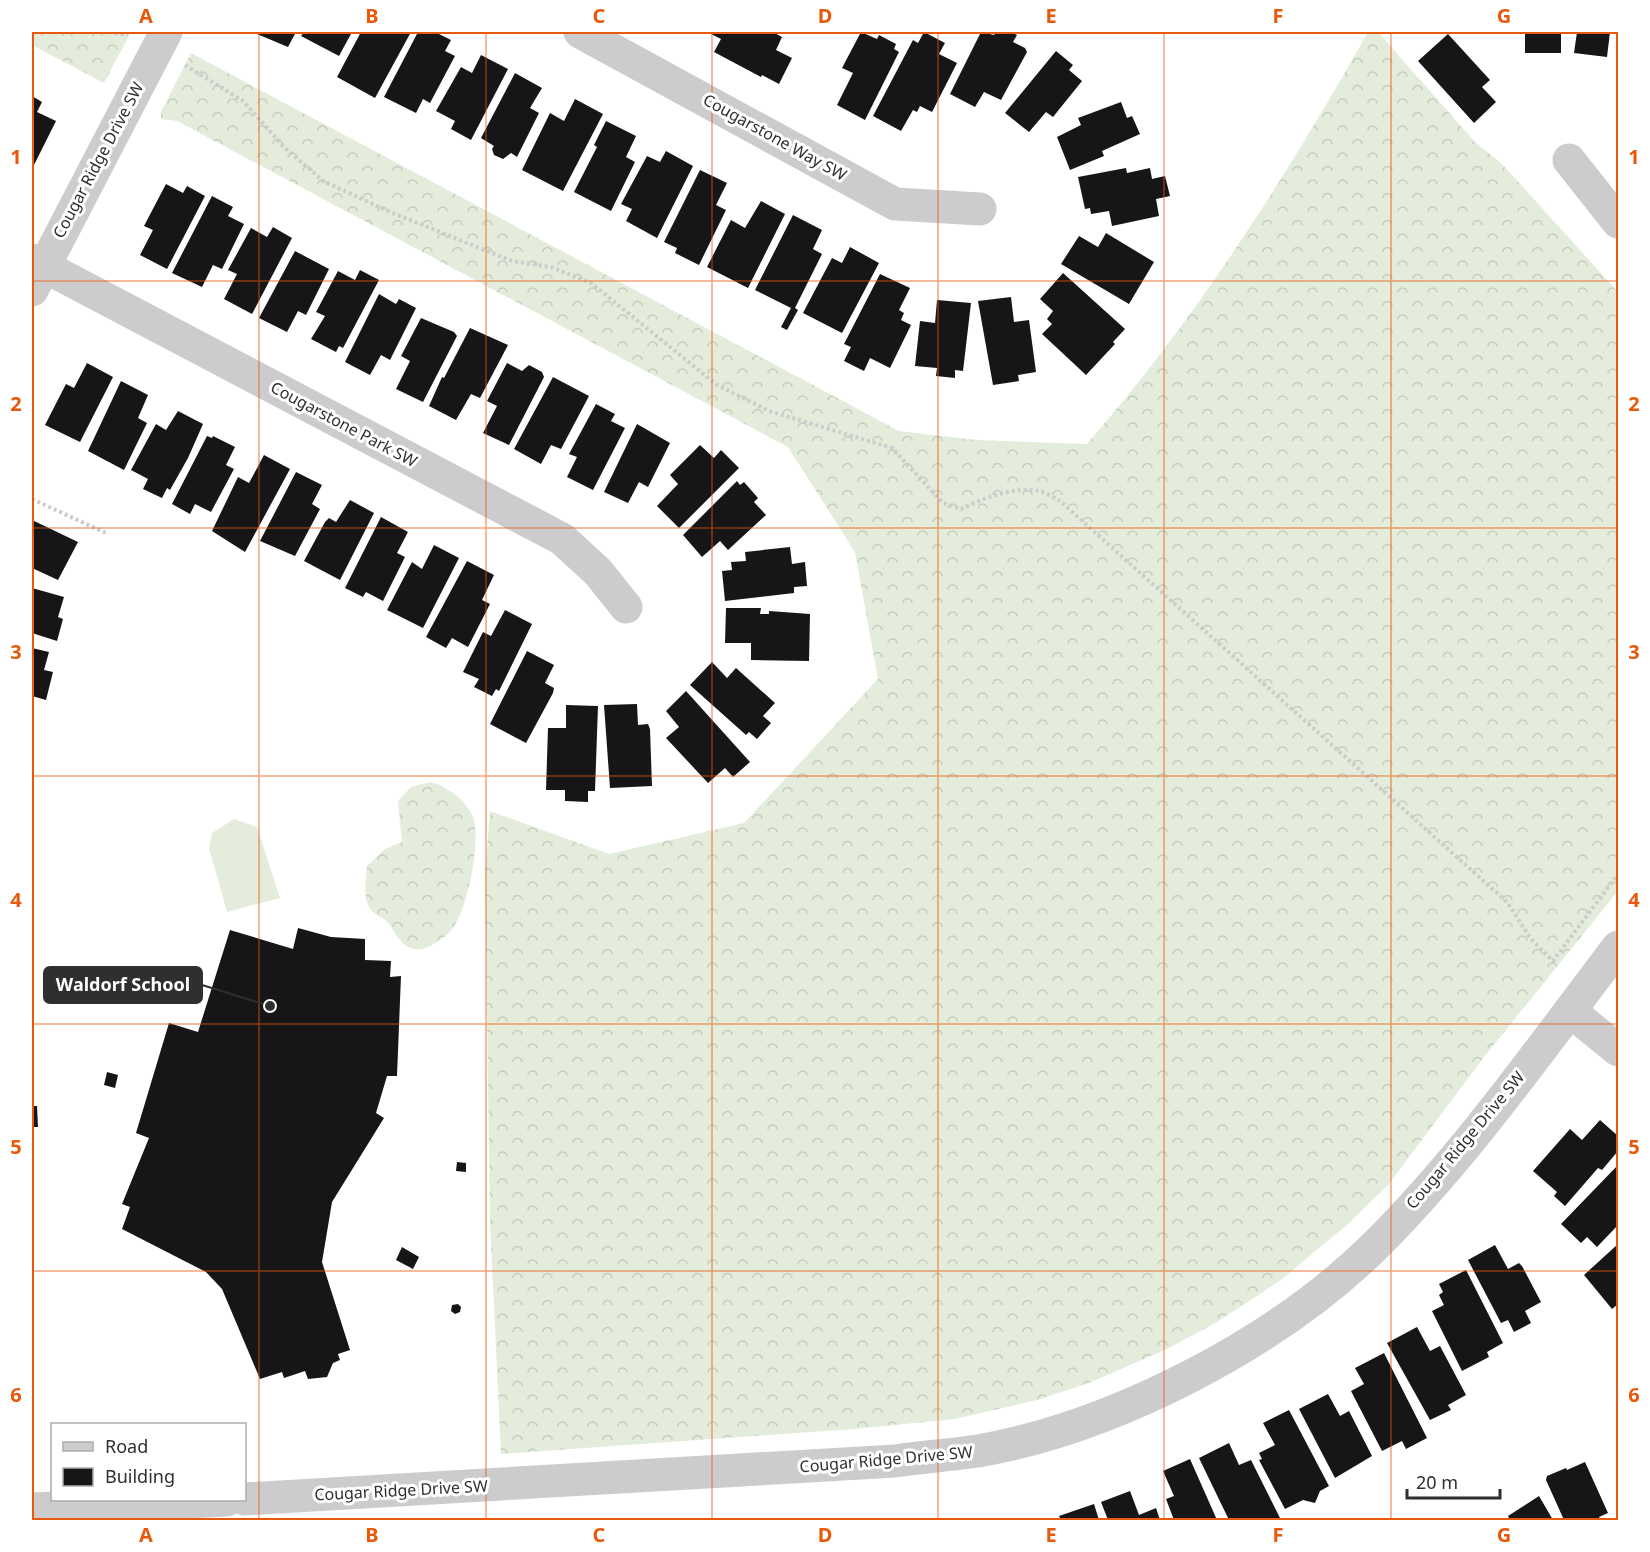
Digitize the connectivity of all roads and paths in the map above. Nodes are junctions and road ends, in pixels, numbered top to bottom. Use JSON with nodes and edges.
{"nodes":[{"id":1,"x":109,"y":32,"type":"edge"},
{"id":2,"x":579,"y":32,"type":"edge"},
{"id":3,"x":161,"y":40,"type":"edge"},
{"id":4,"x":621,"y":41,"type":"edge"},
{"id":5,"x":1569,"y":160,"type":"dead end"},
{"id":6,"x":980,"y":209,"type":"dead end"},
{"id":7,"x":1618,"y":222,"type":"edge"},
{"id":8,"x":35,"y":272,"type":"edge"},
{"id":9,"x":32,"y":499,"type":"edge"},
{"id":10,"x":108,"y":534,"type":"dead end"},
{"id":11,"x":626,"y":607,"type":"dead end"},
{"id":12,"x":1618,"y":874,"type":"edge"},
{"id":13,"x":1618,"y":948,"type":"edge"},
{"id":14,"x":1570,"y":1011,"type":"junction"},
{"id":15,"x":1618,"y":1050,"type":"edge"},
{"id":16,"x":246,"y":1499,"type":"edge"},
{"id":17,"x":223,"y":1501,"type":"edge"},
{"id":18,"x":227,"y":1501,"type":"edge"},
{"id":19,"x":32,"y":1509,"type":"edge"},
{"id":20,"x":183,"y":1512,"type":"edge"},
{"id":21,"x":229,"y":1521,"type":"edge"}],
"edges":[{"from":1,"to":3,"type":"path"},
{"from":2,"to":4,"type":"street","name":"Cougarstone Way SW"},
{"from":3,"to":8,"type":"street","name":"Cougar Ridge Drive SW"},
{"from":3,"to":12,"type":"path"},
{"from":4,"to":6,"type":"street","name":"Cougarstone Way SW"},
{"from":5,"to":7,"type":"street"},
{"from":8,"to":11,"type":"street","name":"Cougarstone Park SW"},
{"from":9,"to":10,"type":"path"},
{"from":13,"to":14,"type":"street","name":"Cougar Ridge Drive SW"},
{"from":14,"to":15,"type":"street"},
{"from":14,"to":16,"type":"street","name":"Cougar Ridge Drive SW"},
{"from":17,"to":20,"type":"street"},
{"from":18,"to":21,"type":"street"},
{"from":19,"to":20,"type":"street"}]}
